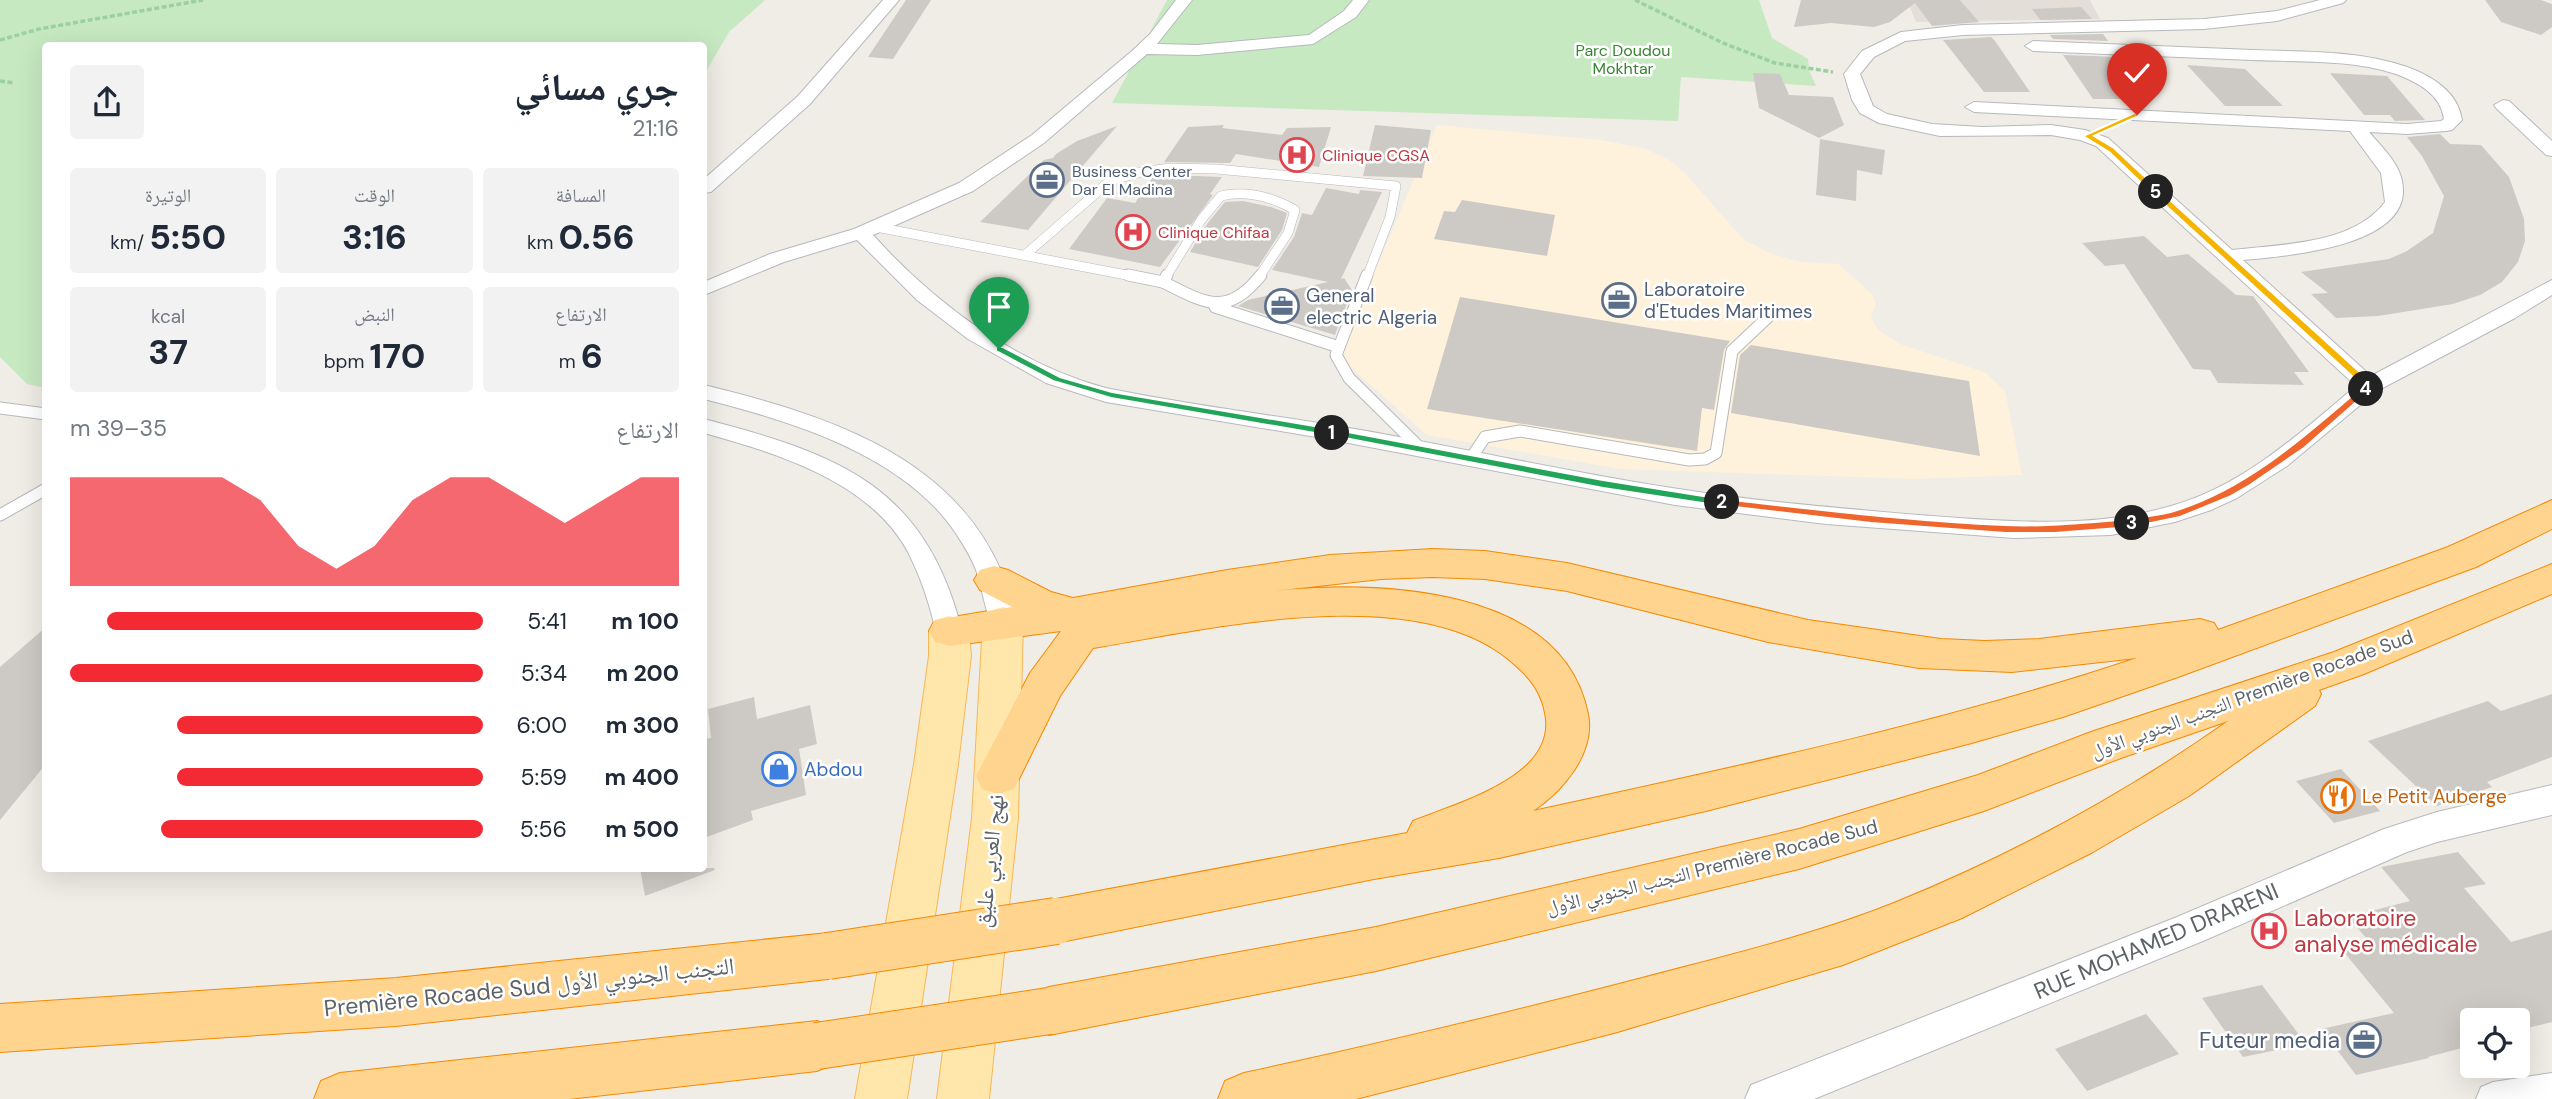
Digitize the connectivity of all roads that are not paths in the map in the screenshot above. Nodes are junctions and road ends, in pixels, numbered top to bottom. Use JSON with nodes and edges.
{"nodes":[{"id":1,"x":891,"y":0,"type":"edge"},
{"id":2,"x":1184,"y":0,"type":"edge"},
{"id":3,"x":1361,"y":0,"type":"edge"},
{"id":4,"x":2338,"y":0,"type":"edge"},
{"id":5,"x":2033,"y":46,"type":"dead end"},
{"id":6,"x":1143,"y":49,"type":"junction"},
{"id":7,"x":2503,"y":105,"type":"dead end"},
{"id":8,"x":1974,"y":107,"type":"dead end"},
{"id":9,"x":2137,"y":115,"type":"junction"},
{"id":10,"x":2356,"y":127,"type":"junction"},
{"id":11,"x":2088,"y":136,"type":"junction"},
{"id":12,"x":2552,"y":151,"type":"edge"},
{"id":13,"x":707,"y":185,"type":"edge"},
{"id":14,"x":869,"y":230,"type":"junction"},
{"id":15,"x":1025,"y":255,"type":"junction"},
{"id":16,"x":2228,"y":256,"type":"junction"},
{"id":17,"x":1163,"y":282,"type":"junction"},
{"id":18,"x":2552,"y":286,"type":"edge"},
{"id":19,"x":707,"y":288,"type":"edge"},
{"id":20,"x":1205,"y":304,"type":"junction"},
{"id":21,"x":1768,"y":317,"type":"dead end"},
{"id":22,"x":1339,"y":347,"type":"junction"},
{"id":23,"x":2369,"y":386,"type":"junction"},
{"id":24,"x":707,"y":393,"type":"edge"},
{"id":25,"x":0,"y":408,"type":"edge"},
{"id":26,"x":42,"y":413,"type":"edge"},
{"id":27,"x":707,"y":427,"type":"edge"},
{"id":28,"x":1420,"y":448,"type":"junction"},
{"id":29,"x":1471,"y":458,"type":"junction"},
{"id":30,"x":42,"y":491,"type":"edge"},
{"id":31,"x":2552,"y":513,"type":"edge"},
{"id":32,"x":0,"y":515,"type":"edge"},
{"id":33,"x":2552,"y":578,"type":"edge"},
{"id":34,"x":1000,"y":616,"type":"junction"},
{"id":35,"x":1077,"y":624,"type":"junction"},
{"id":36,"x":2279,"y":624,"type":"junction"},
{"id":37,"x":949,"y":644,"type":"junction"},
{"id":38,"x":2349,"y":663,"type":"junction"},
{"id":39,"x":998,"y":776,"type":"junction"},
{"id":40,"x":2552,"y":800,"type":"edge"},
{"id":41,"x":1374,"y":859,"type":"junction"},
{"id":42,"x":0,"y":1028,"type":"edge"},
{"id":43,"x":2552,"y":1089,"type":"edge"},
{"id":44,"x":1773,"y":1098,"type":"edge"},
{"id":45,"x":340,"y":1099,"type":"edge"},
{"id":46,"x":881,"y":1099,"type":"edge"},
{"id":47,"x":963,"y":1099,"type":"edge"},
{"id":48,"x":1244,"y":1099,"type":"edge"},
{"id":49,"x":2493,"y":1099,"type":"edge"}],
"edges":[{"from":1,"to":13,"type":"street"},
{"from":2,"to":6,"type":"street"},
{"from":3,"to":6,"type":"street"},
{"from":4,"to":11,"type":"street"},
{"from":5,"to":10,"type":"street"},
{"from":6,"to":14,"type":"street"},
{"from":7,"to":12,"type":"street"},
{"from":8,"to":9,"type":"street"},
{"from":9,"to":10,"type":"street"},
{"from":9,"to":11,"type":"street"},
{"from":10,"to":16,"type":"street"},
{"from":11,"to":16,"type":"street"},
{"from":14,"to":15,"type":"lane"},
{"from":14,"to":19,"type":"street"},
{"from":14,"to":28,"type":"street"},
{"from":15,"to":17,"type":"lane"},
{"from":15,"to":22,"type":"lane"},
{"from":16,"to":23,"type":"street"},
{"from":17,"to":20,"type":"lane"},
{"from":17,"to":20,"type":"lane"},
{"from":18,"to":23,"type":"street"},
{"from":20,"to":22,"type":"lane"},
{"from":21,"to":29,"type":"lane"},
{"from":22,"to":28,"type":"lane"},
{"from":23,"to":29,"type":"street"},
{"from":24,"to":34,"type":"street"},
{"from":25,"to":26,"type":"lane"},
{"from":27,"to":37,"type":"street"},
{"from":28,"to":29,"type":"street"},
{"from":30,"to":32,"type":"lane"},
{"from":31,"to":36,"type":"highway"},
{"from":33,"to":38,"type":"highway","name":"التجنب الجنوبي الأول Première Rocade Sud"},
{"from":34,"to":35,"type":"highway"},
{"from":34,"to":35,"type":"highway"},
{"from":34,"to":37,"type":"highway"},
{"from":34,"to":39,"type":"main road","name":"نهج العربي عليق"},
{"from":35,"to":36,"type":"highway"},
{"from":35,"to":39,"type":"highway"},
{"from":35,"to":41,"type":"highway"},
{"from":36,"to":41,"type":"highway"},
{"from":37,"to":46,"type":"main road"},
{"from":38,"to":45,"type":"highway","name":"التجنب الجنوبي الأول Première Rocade Sud","bridge":true},
{"from":38,"to":48,"type":"highway"},
{"from":39,"to":47,"type":"main road","name":"نهج العربي عليق"},
{"from":40,"to":44,"type":"street","name":"RUE MOHAMED DRARENI"},
{"from":41,"to":42,"type":"highway","name":"Première Rocade Sud التجنب الجنوبي الأول","bridge":true},
{"from":43,"to":49,"type":"street"}]}
